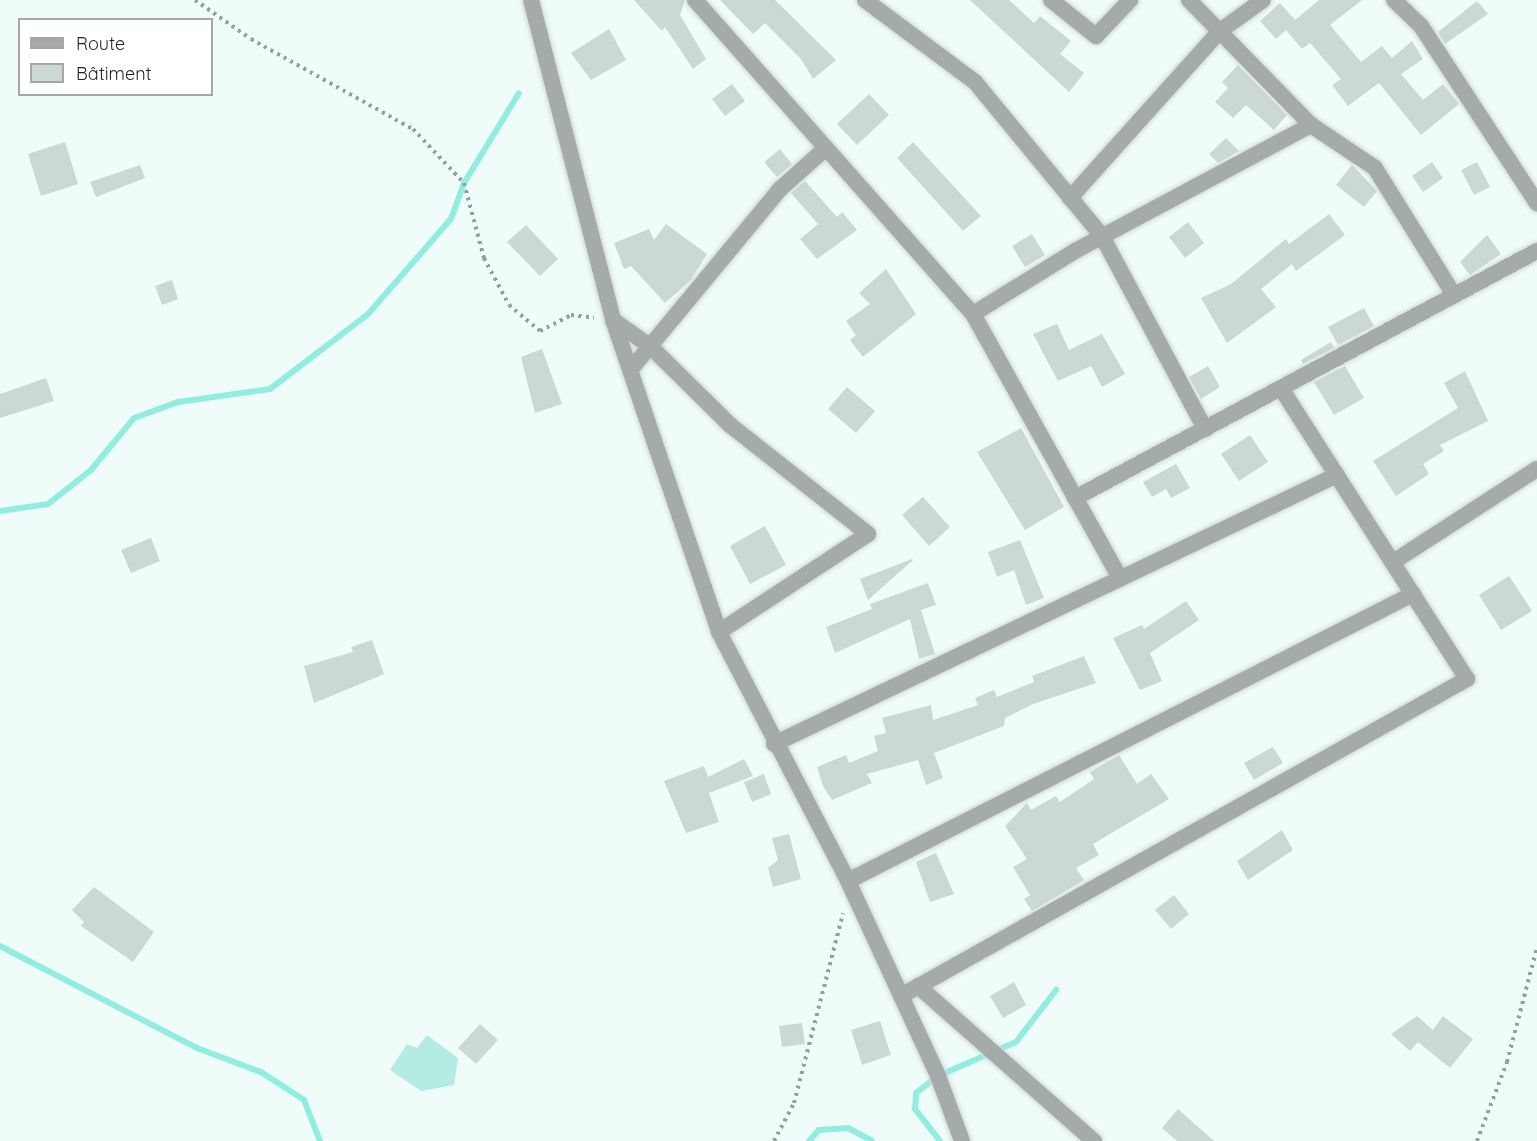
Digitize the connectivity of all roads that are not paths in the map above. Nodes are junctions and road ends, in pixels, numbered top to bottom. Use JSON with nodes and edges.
{"nodes":[{"id":1,"x":695,"y":0,"type":"edge"},
{"id":2,"x":865,"y":0,"type":"edge"},
{"id":3,"x":1051,"y":0,"type":"edge"},
{"id":4,"x":1130,"y":0,"type":"edge"},
{"id":5,"x":1189,"y":0,"type":"edge"},
{"id":6,"x":1263,"y":0,"type":"edge"},
{"id":7,"x":1395,"y":0,"type":"edge"},
{"id":8,"x":535,"y":2,"type":"edge"},
{"id":9,"x":1220,"y":31,"type":"junction"},
{"id":10,"x":1311,"y":125,"type":"junction"},
{"id":11,"x":826,"y":148,"type":"junction"},
{"id":12,"x":1070,"y":198,"type":"junction"},
{"id":13,"x":1537,"y":203,"type":"edge"},
{"id":14,"x":1102,"y":236,"type":"junction"},
{"id":15,"x":1537,"y":251,"type":"edge"},
{"id":16,"x":1454,"y":295,"type":"junction"},
{"id":17,"x":973,"y":314,"type":"junction"},
{"id":18,"x":613,"y":320,"type":"junction"},
{"id":19,"x":651,"y":347,"type":"junction"},
{"id":20,"x":632,"y":368,"type":"junction"},
{"id":21,"x":1281,"y":388,"type":"junction"},
{"id":22,"x":1205,"y":429,"type":"junction"},
{"id":23,"x":1537,"y":469,"type":"edge"},
{"id":24,"x":1337,"y":475,"type":"junction"},
{"id":25,"x":1075,"y":498,"type":"junction"},
{"id":26,"x":1393,"y":562,"type":"junction"},
{"id":27,"x":1120,"y":578,"type":"junction"},
{"id":28,"x":1413,"y":594,"type":"junction"},
{"id":29,"x":719,"y":632,"type":"junction"},
{"id":30,"x":774,"y":744,"type":"junction"},
{"id":31,"x":848,"y":881,"type":"junction"},
{"id":32,"x":918,"y":986,"type":"junction"},
{"id":33,"x":901,"y":996,"type":"junction"},
{"id":34,"x":962,"y":1141,"type":"edge"},
{"id":35,"x":1094,"y":1141,"type":"edge"}],
"edges":[{"from":1,"to":11,"type":"street"},
{"from":2,"to":12,"type":"street"},
{"from":3,"to":4,"type":"street"},
{"from":5,"to":9,"type":"street"},
{"from":6,"to":9,"type":"street"},
{"from":7,"to":13,"type":"street"},
{"from":8,"to":18,"type":"street"},
{"from":9,"to":10,"type":"street"},
{"from":9,"to":12,"type":"street"},
{"from":10,"to":14,"type":"street"},
{"from":10,"to":16,"type":"street"},
{"from":11,"to":17,"type":"street"},
{"from":11,"to":19,"type":"street"},
{"from":12,"to":14,"type":"street"},
{"from":14,"to":17,"type":"street"},
{"from":14,"to":22,"type":"street"},
{"from":15,"to":16,"type":"street"},
{"from":16,"to":21,"type":"street"},
{"from":17,"to":25,"type":"street"},
{"from":18,"to":19,"type":"street"},
{"from":18,"to":20,"type":"street"},
{"from":19,"to":20,"type":"street"},
{"from":19,"to":29,"type":"street"},
{"from":20,"to":29,"type":"street"},
{"from":21,"to":22,"type":"street"},
{"from":21,"to":24,"type":"street"},
{"from":22,"to":25,"type":"street"},
{"from":23,"to":26,"type":"street"},
{"from":24,"to":26,"type":"street"},
{"from":24,"to":27,"type":"street"},
{"from":25,"to":27,"type":"street"},
{"from":26,"to":28,"type":"street"},
{"from":27,"to":30,"type":"street"},
{"from":28,"to":31,"type":"street"},
{"from":28,"to":32,"type":"street"},
{"from":29,"to":30,"type":"street"},
{"from":30,"to":31,"type":"street"},
{"from":31,"to":33,"type":"street"},
{"from":32,"to":33,"type":"street"},
{"from":32,"to":35,"type":"street"},
{"from":33,"to":34,"type":"street"}]}
